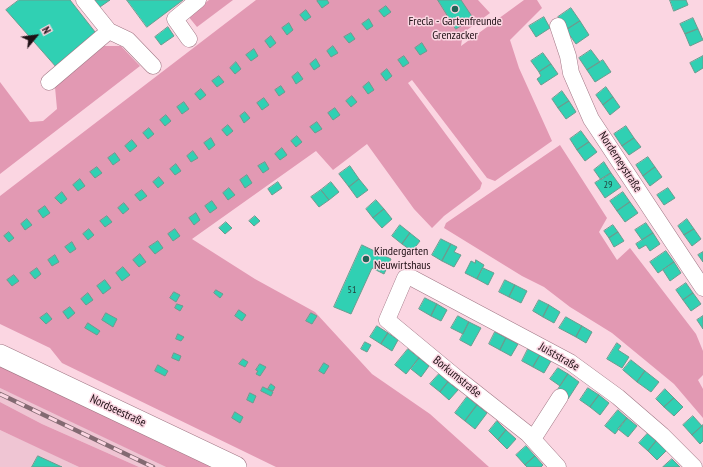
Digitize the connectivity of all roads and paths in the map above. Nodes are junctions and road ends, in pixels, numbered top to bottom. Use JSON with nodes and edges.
{"nodes":[{"id":1,"x":84,"y":0,"type":"edge"},
{"id":2,"x":198,"y":0,"type":"edge"},
{"id":3,"x":558,"y":26,"type":"dead end"},
{"id":4,"x":109,"y":32,"type":"junction"},
{"id":5,"x":189,"y":39,"type":"dead end"},
{"id":6,"x":153,"y":66,"type":"dead end"},
{"id":7,"x":49,"y":82,"type":"dead end"},
{"id":8,"x":404,"y":278,"type":"joint"},
{"id":9,"x":703,"y":288,"type":"edge"},
{"id":10,"x":0,"y":355,"type":"edge"},
{"id":11,"x":560,"y":397,"type":"dead end"},
{"id":12,"x":533,"y":439,"type":"junction"},
{"id":13,"x":236,"y":467,"type":"edge"},
{"id":14,"x":558,"y":467,"type":"edge"},
{"id":15,"x":694,"y":467,"type":"edge"}],
"edges":[{"from":1,"to":4,"type":"street"},
{"from":2,"to":5,"type":"street"},
{"from":3,"to":9,"type":"street","name":"Norderneystraße"},
{"from":4,"to":6,"type":"street"},
{"from":4,"to":7,"type":"street"},
{"from":8,"to":12,"type":"street","name":"Borkumstraße"},
{"from":8,"to":15,"type":"street","name":"Juiststraße"},
{"from":10,"to":13,"type":"main road","name":"Nordseestraße"},
{"from":11,"to":12,"type":"street"},
{"from":12,"to":14,"type":"street","name":"Borkumstraße"}]}
